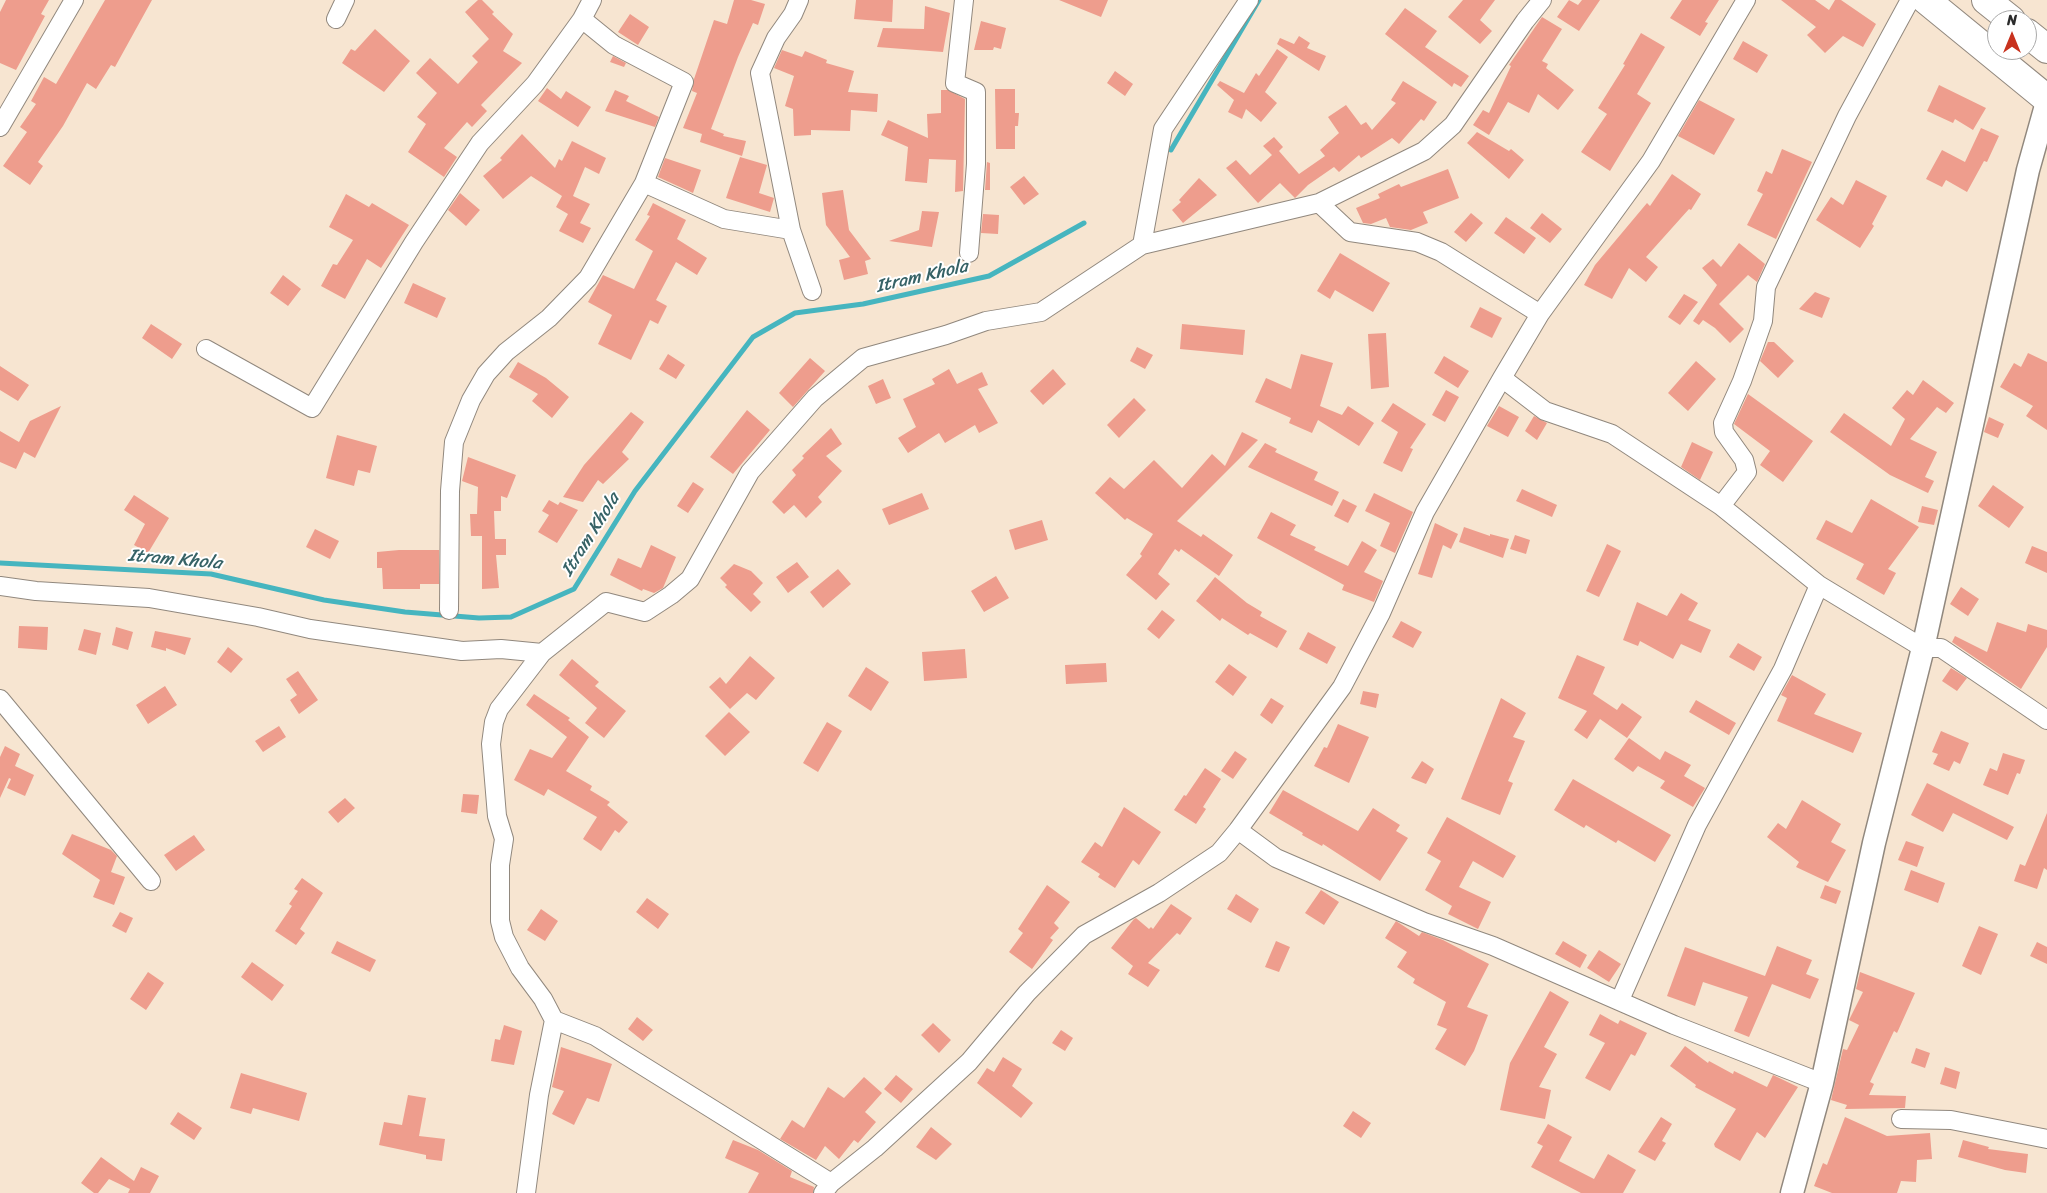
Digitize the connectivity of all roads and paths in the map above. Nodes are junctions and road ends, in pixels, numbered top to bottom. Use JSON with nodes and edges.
{"nodes":[{"id":1,"x":74,"y":0,"type":"edge"},
{"id":2,"x":345,"y":0,"type":"edge"},
{"id":3,"x":592,"y":0,"type":"edge"},
{"id":4,"x":799,"y":0,"type":"edge"},
{"id":5,"x":964,"y":0,"type":"edge"},
{"id":6,"x":1250,"y":0,"type":"edge"},
{"id":7,"x":1542,"y":0,"type":"edge"},
{"id":8,"x":1746,"y":0,"type":"edge"},
{"id":9,"x":1910,"y":0,"type":"edge"},
{"id":10,"x":1926,"y":0,"type":"edge"},
{"id":11,"x":1986,"y":0,"type":"edge"},
{"id":12,"x":1998,"y":10,"type":"edge"},
{"id":13,"x":582,"y":18,"type":"junction"},
{"id":14,"x":336,"y":19,"type":"dead end"},
{"id":15,"x":2047,"y":100,"type":"edge"},
{"id":16,"x":0,"y":127,"type":"edge"},
{"id":17,"x":644,"y":183,"type":"junction"},
{"id":18,"x":1319,"y":203,"type":"junction"},
{"id":19,"x":791,"y":230,"type":"junction"},
{"id":20,"x":1142,"y":245,"type":"junction"},
{"id":21,"x":969,"y":253,"type":"dead end"},
{"id":22,"x":812,"y":291,"type":"dead end"},
{"id":23,"x":1540,"y":314,"type":"junction"},
{"id":24,"x":206,"y":349,"type":"dead end"},
{"id":25,"x":1502,"y":378,"type":"junction"},
{"id":26,"x":1721,"y":506,"type":"junction"},
{"id":27,"x":1818,"y":585,"type":"junction"},
{"id":28,"x":0,"y":586,"type":"edge"},
{"id":29,"x":449,"y":610,"type":"dead end"},
{"id":30,"x":1923,"y":648,"type":"junction"},
{"id":31,"x":542,"y":653,"type":"junction"},
{"id":32,"x":0,"y":699,"type":"edge"},
{"id":33,"x":2047,"y":720,"type":"edge"},
{"id":34,"x":1238,"y":830,"type":"junction"},
{"id":35,"x":151,"y":881,"type":"dead end"},
{"id":36,"x":1620,"y":1000,"type":"junction"},
{"id":37,"x":554,"y":1020,"type":"junction"},
{"id":38,"x":1822,"y":1083,"type":"junction"},
{"id":39,"x":1901,"y":1119,"type":"dead end"},
{"id":40,"x":2047,"y":1139,"type":"edge"},
{"id":41,"x":827,"y":1188,"type":"edge"},
{"id":42,"x":526,"y":1193,"type":"edge"},
{"id":43,"x":1792,"y":1193,"type":"edge"}],
"edges":[{"from":1,"to":16,"type":"street"},
{"from":2,"to":14,"type":"street"},
{"from":3,"to":13,"type":"street"},
{"from":4,"to":19,"type":"street"},
{"from":5,"to":21,"type":"street"},
{"from":6,"to":20,"type":"street"},
{"from":7,"to":18,"type":"street"},
{"from":8,"to":23,"type":"street"},
{"from":9,"to":26,"type":"street"},
{"from":10,"to":15,"type":"main road"},
{"from":11,"to":12,"type":"main road"},
{"from":13,"to":17,"type":"street"},
{"from":13,"to":24,"type":"street"},
{"from":15,"to":30,"type":"street"},
{"from":17,"to":19,"type":"street"},
{"from":17,"to":29,"type":"street"},
{"from":18,"to":20,"type":"street"},
{"from":18,"to":23,"type":"street"},
{"from":19,"to":22,"type":"street"},
{"from":20,"to":31,"type":"street"},
{"from":23,"to":25,"type":"street"},
{"from":25,"to":26,"type":"street"},
{"from":25,"to":34,"type":"street"},
{"from":26,"to":27,"type":"street"},
{"from":27,"to":30,"type":"street"},
{"from":27,"to":36,"type":"street"},
{"from":28,"to":31,"type":"street"},
{"from":30,"to":33,"type":"street"},
{"from":30,"to":38,"type":"street"},
{"from":31,"to":37,"type":"street"},
{"from":32,"to":35,"type":"street"},
{"from":34,"to":36,"type":"street"},
{"from":34,"to":41,"type":"street"},
{"from":36,"to":38,"type":"street"},
{"from":37,"to":41,"type":"street"},
{"from":37,"to":42,"type":"street"},
{"from":38,"to":43,"type":"street"},
{"from":39,"to":40,"type":"street"}]}
